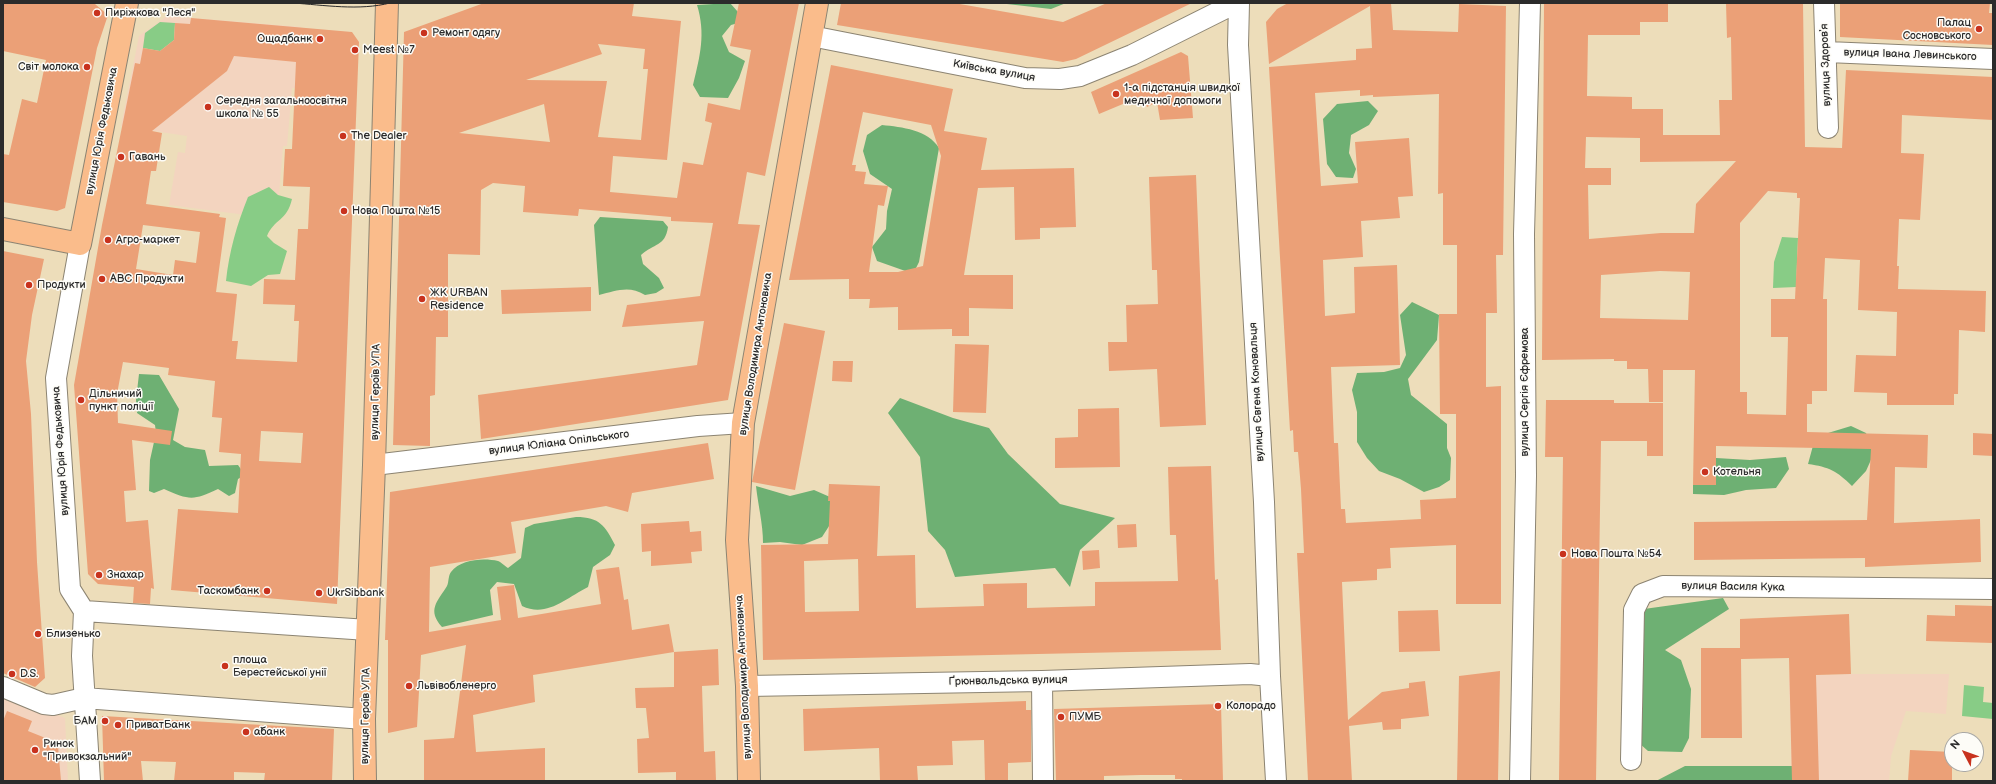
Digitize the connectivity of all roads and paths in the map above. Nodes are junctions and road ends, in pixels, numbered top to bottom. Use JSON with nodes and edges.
{"nodes":[{"id":1,"x":127,"y":3,"type":"edge"},
{"id":2,"x":387,"y":3,"type":"edge"},
{"id":3,"x":817,"y":3,"type":"edge"},
{"id":4,"x":1236,"y":3,"type":"edge"},
{"id":5,"x":1240,"y":3,"type":"edge"},
{"id":6,"x":1530,"y":3,"type":"edge"},
{"id":7,"x":1824,"y":3,"type":"edge"},
{"id":8,"x":811,"y":36,"type":"junction"},
{"id":9,"x":1827,"y":52,"type":"junction"},
{"id":10,"x":1993,"y":59,"type":"edge"},
{"id":11,"x":1828,"y":128,"type":"dead end"},
{"id":12,"x":3,"y":229,"type":"edge"},
{"id":13,"x":80,"y":244,"type":"junction"},
{"id":14,"x":743,"y":423,"type":"junction"},
{"id":15,"x":374,"y":465,"type":"junction"},
{"id":16,"x":1993,"y":589,"type":"edge"},
{"id":17,"x":84,"y":611,"type":"junction"},
{"id":18,"x":368,"y":630,"type":"junction"},
{"id":19,"x":1270,"y":676,"type":"junction"},
{"id":20,"x":1042,"y":681,"type":"junction"},
{"id":21,"x":747,"y":686,"type":"junction"},
{"id":22,"x":3,"y":687,"type":"edge"},
{"id":23,"x":84,"y":698,"type":"junction"},
{"id":24,"x":364,"y":719,"type":"junction"},
{"id":25,"x":1631,"y":760,"type":"dead end"},
{"id":26,"x":90,"y":781,"type":"edge"},
{"id":27,"x":365,"y":781,"type":"edge"},
{"id":28,"x":749,"y":781,"type":"edge"},
{"id":29,"x":1043,"y":781,"type":"edge"},
{"id":30,"x":1276,"y":781,"type":"edge"},
{"id":31,"x":1520,"y":781,"type":"edge"}],
"edges":[{"from":1,"to":13,"type":"main road","name":"вулиця Юрія Федьковича"},
{"from":2,"to":15,"type":"main road","name":"вулиця Героїв УПА"},
{"from":3,"to":8,"type":"main road","name":"вулиця Володимира Антоновича"},
{"from":4,"to":8,"type":"street","name":"Київська вулиця"},
{"from":5,"to":19,"type":"street","name":"вулиця Євгена Коновальця"},
{"from":6,"to":31,"type":"street","name":"вулиця Сергія Єфремова"},
{"from":7,"to":9,"type":"street","name":"вулиця Здоровʼя"},
{"from":8,"to":14,"type":"main road","name":"вулиця Володимира Антоновича"},
{"from":9,"to":10,"type":"street","name":"вулиця Івана Левинського"},
{"from":9,"to":11,"type":"street","name":"вулиця Здоровʼя"},
{"from":12,"to":13,"type":"main road"},
{"from":13,"to":17,"type":"street","name":"вулиця Юрія Федьковича"},
{"from":14,"to":15,"type":"street","name":"вулиця Юліана Опільського"},
{"from":14,"to":21,"type":"main road","name":"вулиця Володимира Антоновича"},
{"from":15,"to":18,"type":"main road","name":"вулиця Героїв УПА"},
{"from":16,"to":25,"type":"street","name":"вулиця Василя Кука"},
{"from":17,"to":18,"type":"street"},
{"from":17,"to":23,"type":"street"},
{"from":18,"to":24,"type":"main road","name":"вулиця Героїв УПА"},
{"from":19,"to":20,"type":"street","name":"Ґрюнвальдська вулиця"},
{"from":19,"to":30,"type":"street","name":"вулиця Євгена Коновальця"},
{"from":20,"to":21,"type":"street","name":"Ґрюнвальдська вулиця"},
{"from":20,"to":29,"type":"street"},
{"from":21,"to":28,"type":"main road","name":"вулиця Володимира Антоновича"},
{"from":22,"to":23,"type":"street"},
{"from":23,"to":24,"type":"street"},
{"from":23,"to":26,"type":"street"},
{"from":24,"to":27,"type":"main road","name":"вулиця Героїв УПА"}]}
